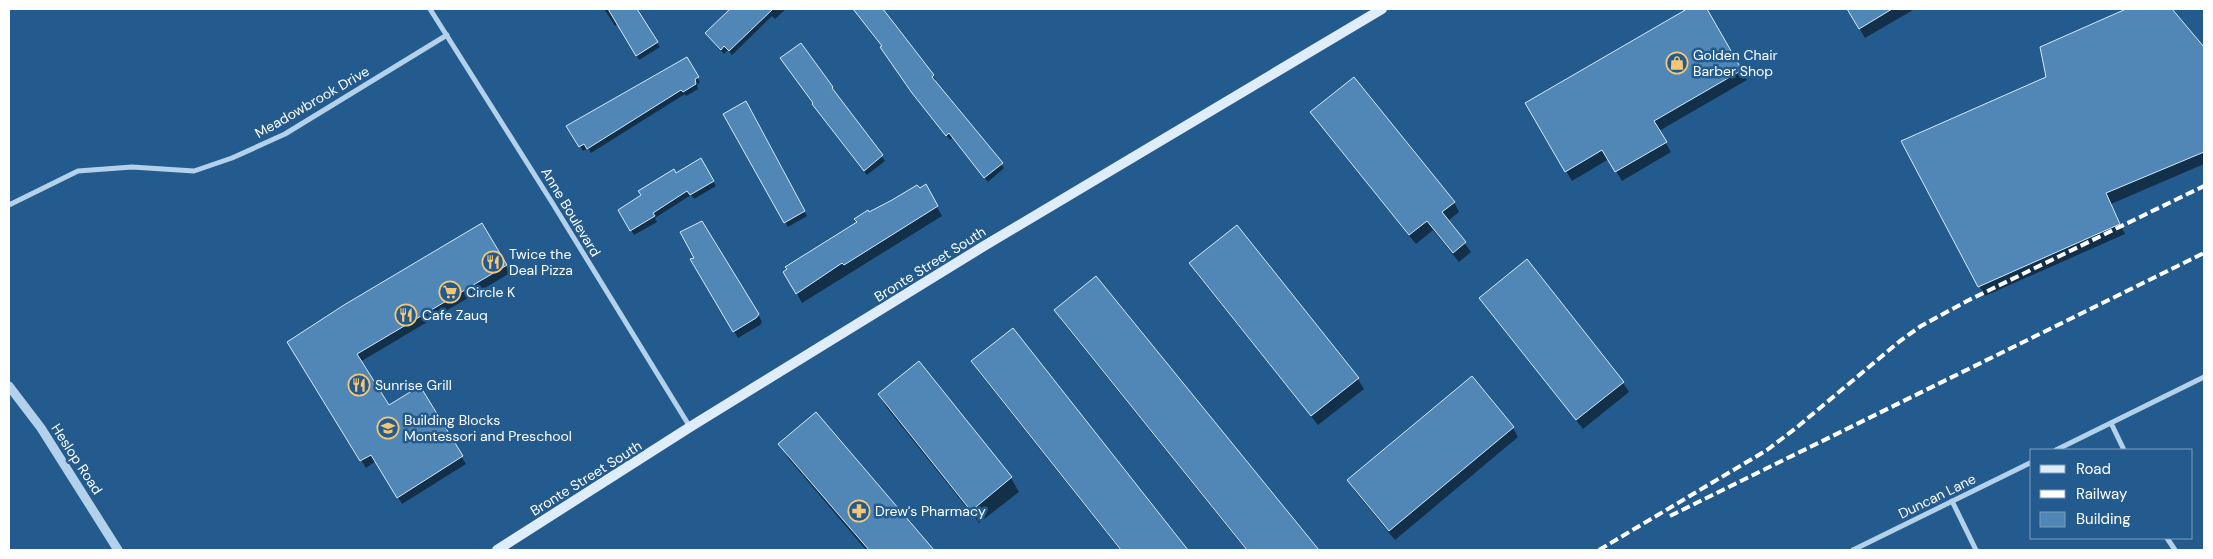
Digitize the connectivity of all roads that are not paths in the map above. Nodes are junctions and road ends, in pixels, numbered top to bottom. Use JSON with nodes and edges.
{"nodes":[{"id":1,"x":430,"y":9,"type":"edge"},
{"id":2,"x":1382,"y":9,"type":"edge"},
{"id":3,"x":447,"y":35,"type":"junction"},
{"id":4,"x":9,"y":206,"type":"edge"},
{"id":5,"x":2204,"y":377,"type":"edge"},
{"id":6,"x":9,"y":386,"type":"edge"},
{"id":7,"x":2111,"y":423,"type":"junction"},
{"id":8,"x":690,"y":427,"type":"junction"},
{"id":9,"x":2058,"y":449,"type":"edge"},
{"id":10,"x":2124,"y":449,"type":"edge"},
{"id":11,"x":2030,"y":463,"type":"edge"},
{"id":12,"x":1952,"y":501,"type":"junction"},
{"id":13,"x":2167,"y":539,"type":"edge"},
{"id":14,"x":118,"y":550,"type":"edge"},
{"id":15,"x":497,"y":550,"type":"edge"},
{"id":16,"x":1853,"y":550,"type":"edge"},
{"id":17,"x":1976,"y":550,"type":"edge"},
{"id":18,"x":2175,"y":550,"type":"edge"}],
"edges":[{"from":1,"to":3,"type":"street","name":"Anne Boulevard"},
{"from":2,"to":8,"type":"main road","name":"Bronte Street South"},
{"from":3,"to":4,"type":"street","name":"Meadowbrook Drive"},
{"from":3,"to":8,"type":"street","name":"Anne Boulevard"},
{"from":5,"to":7,"type":"street"},
{"from":6,"to":14,"type":"street","name":"Heslop Road"},
{"from":7,"to":9,"type":"street"},
{"from":7,"to":10,"type":"street"},
{"from":8,"to":15,"type":"main road","name":"Bronte Street South"},
{"from":11,"to":12,"type":"street","name":"Duncan Lane"},
{"from":12,"to":16,"type":"street","name":"Duncan Lane"},
{"from":12,"to":17,"type":"street"},
{"from":13,"to":18,"type":"street"}]}
